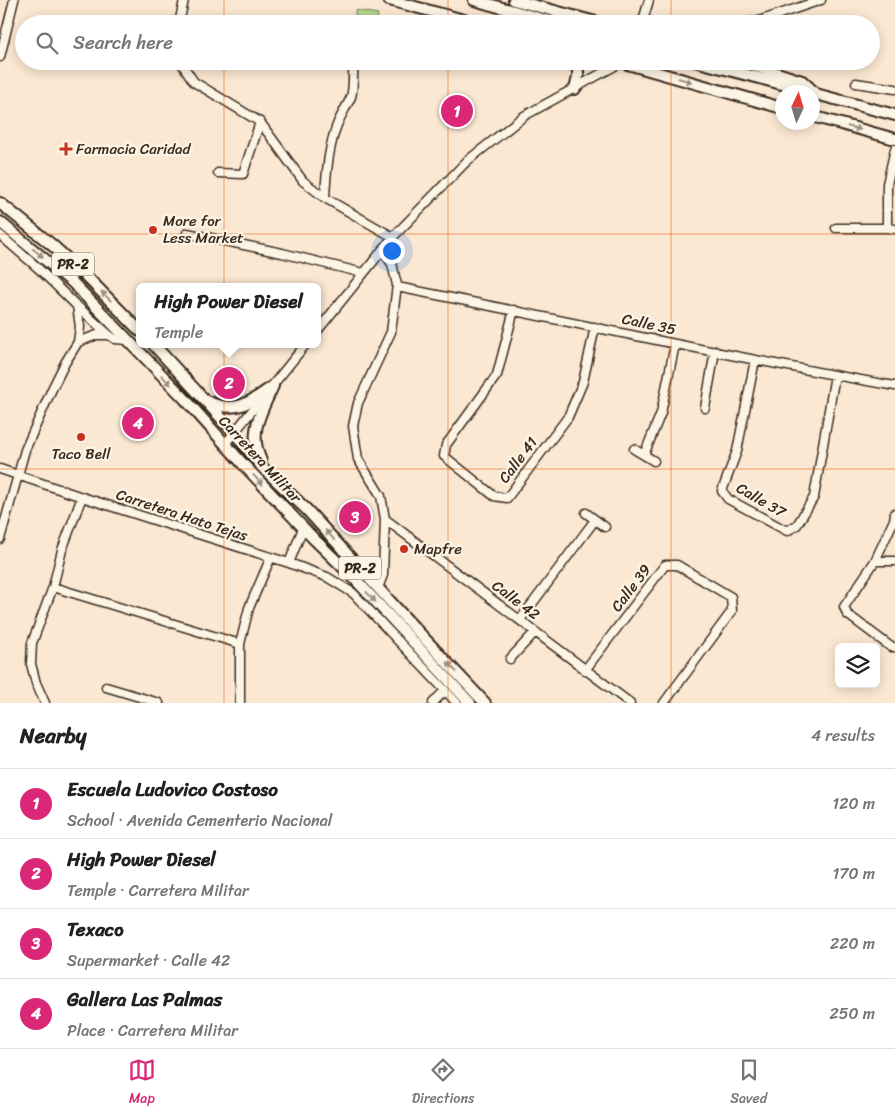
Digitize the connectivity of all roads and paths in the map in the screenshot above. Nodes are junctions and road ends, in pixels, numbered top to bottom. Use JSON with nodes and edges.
{"nodes":[{"id":1,"x":14,"y":0,"type":"edge"},
{"id":2,"x":184,"y":0,"type":"edge"},
{"id":3,"x":389,"y":0,"type":"edge"},
{"id":4,"x":474,"y":0,"type":"edge"},
{"id":5,"x":514,"y":0,"type":"edge"},
{"id":6,"x":649,"y":0,"type":"edge"},
{"id":7,"x":821,"y":0,"type":"edge"},
{"id":8,"x":181,"y":15,"type":"edge"},
{"id":9,"x":445,"y":15,"type":"edge"},
{"id":10,"x":528,"y":15,"type":"edge"},
{"id":11,"x":570,"y":15,"type":"edge"},
{"id":12,"x":645,"y":15,"type":"edge"},
{"id":13,"x":777,"y":15,"type":"edge"},
{"id":14,"x":0,"y":22,"type":"edge"},
{"id":15,"x":8,"y":25,"type":"junction"},
{"id":16,"x":0,"y":57,"type":"edge"},
{"id":17,"x":186,"y":70,"type":"edge"},
{"id":18,"x":353,"y":70,"type":"edge"},
{"id":19,"x":578,"y":70,"type":"edge"},
{"id":20,"x":607,"y":70,"type":"edge"},
{"id":21,"x":648,"y":70,"type":"edge"},
{"id":22,"x":728,"y":70,"type":"edge"},
{"id":23,"x":768,"y":70,"type":"edge"},
{"id":24,"x":856,"y":83,"type":"dead end"},
{"id":25,"x":784,"y":85,"type":"edge"},
{"id":26,"x":806,"y":85,"type":"edge"},
{"id":27,"x":575,"y":89,"type":"junction"},
{"id":28,"x":895,"y":89,"type":"edge"},
{"id":29,"x":820,"y":95,"type":"edge"},
{"id":30,"x":775,"y":106,"type":"edge"},
{"id":31,"x":895,"y":115,"type":"edge"},
{"id":32,"x":820,"y":118,"type":"edge"},
{"id":33,"x":260,"y":122,"type":"junction"},
{"id":34,"x":895,"y":139,"type":"edge"},
{"id":35,"x":895,"y":149,"type":"edge"},
{"id":36,"x":218,"y":173,"type":"dead end"},
{"id":37,"x":324,"y":198,"type":"junction"},
{"id":38,"x":0,"y":203,"type":"edge"},
{"id":39,"x":0,"y":222,"type":"edge"},
{"id":40,"x":836,"y":228,"type":"dead end"},
{"id":41,"x":891,"y":229,"type":"edge"},
{"id":42,"x":188,"y":233,"type":"dead end"},
{"id":43,"x":0,"y":235,"type":"edge"},
{"id":44,"x":393,"y":237,"type":"junction"},
{"id":45,"x":382,"y":250,"type":"junction"},
{"id":46,"x":363,"y":273,"type":"junction"},
{"id":47,"x":397,"y":287,"type":"junction"},
{"id":48,"x":77,"y":306,"type":"junction"},
{"id":49,"x":514,"y":310,"type":"junction"},
{"id":50,"x":321,"y":326,"type":"edge"},
{"id":51,"x":136,"y":327,"type":"edge"},
{"id":52,"x":595,"y":327,"type":"junction"},
{"id":53,"x":109,"y":334,"type":"junction"},
{"id":54,"x":128,"y":340,"type":"junction"},
{"id":55,"x":78,"y":342,"type":"junction"},
{"id":56,"x":675,"y":344,"type":"junction"},
{"id":57,"x":157,"y":348,"type":"edge"},
{"id":58,"x":303,"y":348,"type":"edge"},
{"id":59,"x":715,"y":351,"type":"junction"},
{"id":60,"x":755,"y":360,"type":"junction"},
{"id":61,"x":835,"y":375,"type":"junction"},
{"id":62,"x":273,"y":386,"type":"junction"},
{"id":63,"x":895,"y":386,"type":"edge"},
{"id":64,"x":205,"y":400,"type":"junction"},
{"id":65,"x":705,"y":408,"type":"dead end"},
{"id":66,"x":235,"y":433,"type":"junction"},
{"id":67,"x":225,"y":444,"type":"junction"},
{"id":68,"x":634,"y":449,"type":"dead end"},
{"id":69,"x":644,"y":455,"type":"junction"},
{"id":70,"x":654,"y":460,"type":"dead end"},
{"id":71,"x":0,"y":468,"type":"edge"},
{"id":72,"x":264,"y":469,"type":"junction"},
{"id":73,"x":18,"y":475,"type":"junction"},
{"id":74,"x":82,"y":497,"type":"junction"},
{"id":75,"x":895,"y":513,"type":"edge"},
{"id":76,"x":586,"y":514,"type":"dead end"},
{"id":77,"x":385,"y":519,"type":"junction"},
{"id":78,"x":595,"y":520,"type":"junction"},
{"id":79,"x":605,"y":527,"type":"dead end"},
{"id":80,"x":302,"y":528,"type":"junction"},
{"id":81,"x":0,"y":539,"type":"edge"},
{"id":82,"x":271,"y":557,"type":"junction"},
{"id":83,"x":875,"y":561,"type":"junction"},
{"id":84,"x":895,"y":561,"type":"edge"},
{"id":85,"x":289,"y":563,"type":"junction"},
{"id":86,"x":53,"y":587,"type":"junction"},
{"id":87,"x":378,"y":588,"type":"junction"},
{"id":88,"x":520,"y":620,"type":"junction"},
{"id":89,"x":536,"y":632,"type":"junction"},
{"id":90,"x":240,"y":644,"type":"junction"},
{"id":91,"x":895,"y":647,"type":"edge"},
{"id":92,"x":510,"y":659,"type":"dead end"},
{"id":93,"x":585,"y":670,"type":"junction"},
{"id":94,"x":106,"y":687,"type":"dead end"},
{"id":95,"x":445,"y":690,"type":"junction"},
{"id":96,"x":132,"y":695,"type":"junction"},
{"id":97,"x":45,"y":703,"type":"edge"},
{"id":98,"x":136,"y":703,"type":"edge"},
{"id":99,"x":159,"y":703,"type":"edge"},
{"id":100,"x":240,"y":703,"type":"edge"},
{"id":101,"x":433,"y":703,"type":"edge"},
{"id":102,"x":457,"y":703,"type":"edge"},
{"id":103,"x":470,"y":703,"type":"edge"},
{"id":104,"x":485,"y":703,"type":"edge"},
{"id":105,"x":630,"y":703,"type":"edge"},
{"id":106,"x":664,"y":703,"type":"edge"}],
"edges":[{"from":1,"to":15,"type":"street"},
{"from":2,"to":8,"type":"street"},
{"from":3,"to":9,"type":"main road"},
{"from":4,"to":10,"type":"main road"},
{"from":5,"to":11,"type":"main road"},
{"from":6,"to":12,"type":"street"},
{"from":7,"to":13,"type":"street"},
{"from":14,"to":15,"type":"street"},
{"from":15,"to":16,"type":"street"},
{"from":17,"to":33,"type":"street"},
{"from":18,"to":37,"type":"street"},
{"from":19,"to":27,"type":"main road"},
{"from":20,"to":27,"type":"street"},
{"from":21,"to":30,"type":"main road","one_way":true},
{"from":22,"to":25,"type":"main road"},
{"from":23,"to":26,"type":"main road"},
{"from":24,"to":28,"type":"street"},
{"from":27,"to":44,"type":"street"},
{"from":29,"to":31,"type":"main road"},
{"from":32,"to":34,"type":"main road","one_way":true},
{"from":33,"to":36,"type":"street"},
{"from":33,"to":37,"type":"street"},
{"from":35,"to":41,"type":"street"},
{"from":37,"to":44,"type":"street"},
{"from":51,"to":38,"type":"main road","number":"PR-2","one_way":true},
{"from":39,"to":54,"type":"main road","name":"Carretera Militar","number":"PR-2","one_way":true},
{"from":40,"to":41,"type":"street"},
{"from":42,"to":46,"type":"street"},
{"from":43,"to":48,"type":"street"},
{"from":44,"to":45,"type":"street"},
{"from":45,"to":46,"type":"street"},
{"from":45,"to":47,"type":"street"},
{"from":46,"to":50,"type":"street"},
{"from":47,"to":49,"type":"street","name":"Calle 35"},
{"from":47,"to":77,"type":"street"},
{"from":48,"to":53,"type":"street"},
{"from":48,"to":55,"type":"street"},
{"from":49,"to":52,"type":"street","name":"Calle 35"},
{"from":49,"to":52,"type":"street","name":"Calle 41"},
{"from":52,"to":56,"type":"street","name":"Calle 35"},
{"from":53,"to":54,"type":"street"},
{"from":53,"to":55,"type":"street"},
{"from":54,"to":67,"type":"main road","name":"Carretera Militar","number":"PR-2","one_way":true},
{"from":55,"to":73,"type":"street"},
{"from":56,"to":59,"type":"street","name":"Calle 35"},
{"from":56,"to":69,"type":"street"},
{"from":57,"to":64,"type":"main road","name":"Carretera Militar","number":"PR-2"},
{"from":58,"to":62,"type":"street"},
{"from":59,"to":60,"type":"street","name":"Calle 35"},
{"from":59,"to":65,"type":"street"},
{"from":60,"to":61,"type":"street","name":"Calle 35"},
{"from":60,"to":61,"type":"street","name":"Calle 37"},
{"from":61,"to":63,"type":"street","name":"Calle 35"},
{"from":62,"to":64,"type":"main road"},
{"from":62,"to":66,"type":"street"},
{"from":62,"to":72,"type":"main road"},
{"from":64,"to":66,"type":"main road","name":"Carretera Militar","number":"PR-2"},
{"from":66,"to":67,"type":"street"},
{"from":66,"to":72,"type":"main road","name":"Carretera Militar","number":"PR-2"},
{"from":67,"to":80,"type":"main road","name":"Carretera Militar","number":"PR-2","one_way":true},
{"from":68,"to":69,"type":"street"},
{"from":69,"to":70,"type":"street"},
{"from":71,"to":73,"type":"street","name":"Carretera Hato Tejas"},
{"from":87,"to":72,"type":"main road","name":"Carretera Militar","number":"PR-2","one_way":true},
{"from":73,"to":74,"type":"street","name":"Carretera Hato Tejas"},
{"from":73,"to":81,"type":"street"},
{"from":74,"to":82,"type":"street","name":"Carretera Hato Tejas"},
{"from":74,"to":86,"type":"street"},
{"from":75,"to":83,"type":"street"},
{"from":76,"to":78,"type":"street"},
{"from":77,"to":87,"type":"street"},
{"from":77,"to":88,"type":"street","name":"Calle 42"},
{"from":78,"to":79,"type":"street"},
{"from":78,"to":88,"type":"street"},
{"from":80,"to":85,"type":"street"},
{"from":80,"to":103,"type":"main road","name":"Carretera Militar","number":"PR-2","one_way":true},
{"from":82,"to":85,"type":"street","name":"Carretera Hato Tejas"},
{"from":82,"to":90,"type":"street"},
{"from":83,"to":84,"type":"street"},
{"from":83,"to":91,"type":"street"},
{"from":85,"to":95,"type":"street","name":"Carretera Hato Tejas"},
{"from":86,"to":90,"type":"street"},
{"from":86,"to":97,"type":"street"},
{"from":104,"to":87,"type":"main road","name":"Carretera Militar","number":"PR-2","one_way":true},
{"from":88,"to":89,"type":"street","name":"Calle 42"},
{"from":89,"to":92,"type":"street"},
{"from":89,"to":93,"type":"street","name":"Calle 42"},
{"from":90,"to":100,"type":"street"},
{"from":93,"to":105,"type":"street","name":"Calle 42"},
{"from":93,"to":106,"type":"street","name":"Calle 39"},
{"from":94,"to":96,"type":"street"},
{"from":95,"to":101,"type":"street"},
{"from":95,"to":102,"type":"street","name":"Carretera Hato Tejas"},
{"from":96,"to":98,"type":"street"},
{"from":96,"to":99,"type":"street"}]}
